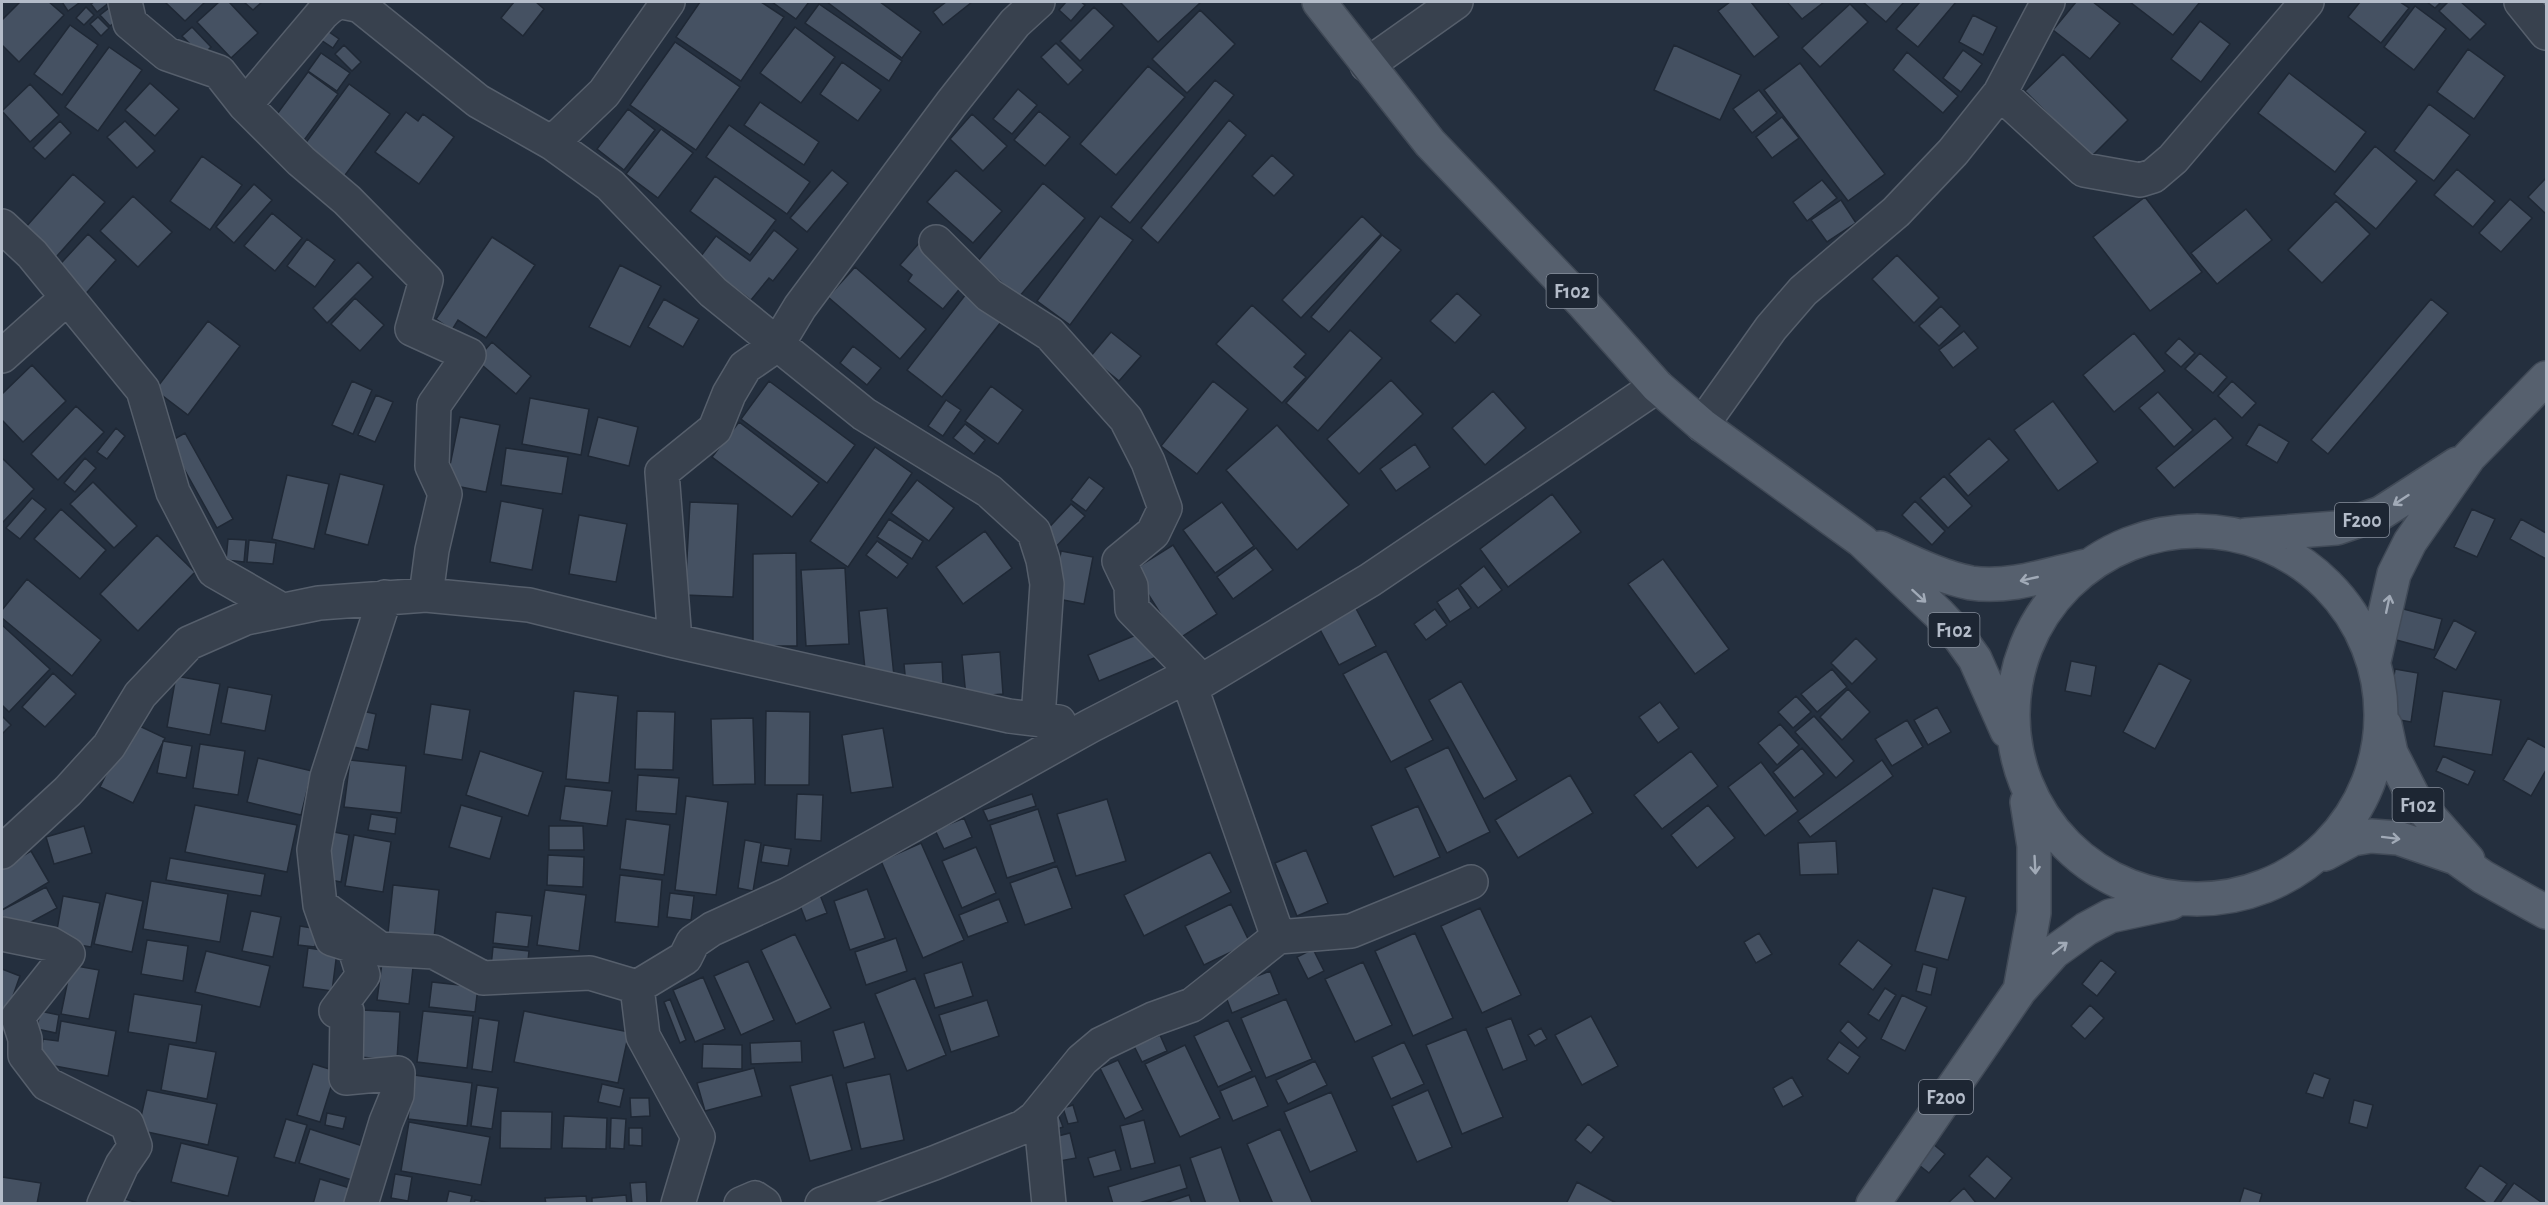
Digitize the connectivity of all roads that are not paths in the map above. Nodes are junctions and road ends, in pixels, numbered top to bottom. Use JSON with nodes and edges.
{"nodes":[{"id":1,"x":125,"y":2,"type":"edge"},
{"id":2,"x":668,"y":2,"type":"edge"},
{"id":3,"x":1038,"y":2,"type":"edge"},
{"id":4,"x":1319,"y":2,"type":"edge"},
{"id":5,"x":1456,"y":2,"type":"edge"},
{"id":6,"x":2048,"y":2,"type":"edge"},
{"id":7,"x":2307,"y":2,"type":"edge"},
{"id":8,"x":2521,"y":2,"type":"edge"},
{"id":9,"x":2547,"y":33,"type":"edge"},
{"id":10,"x":1367,"y":65,"type":"junction"},
{"id":11,"x":2000,"y":93,"type":"junction"},
{"id":12,"x":245,"y":105,"type":"junction"},
{"id":13,"x":552,"y":143,"type":"junction"},
{"id":14,"x":2,"y":225,"type":"edge"},
{"id":15,"x":936,"y":242,"type":"dead end"},
{"id":16,"x":67,"y":298,"type":"junction"},
{"id":17,"x":777,"y":345,"type":"junction"},
{"id":18,"x":2,"y":356,"type":"edge"},
{"id":19,"x":2547,"y":378,"type":"edge"},
{"id":20,"x":1657,"y":386,"type":"junction"},
{"id":21,"x":1702,"y":425,"type":"junction"},
{"id":22,"x":2469,"y":457,"type":"junction"},
{"id":23,"x":2239,"y":535,"type":"junction"},
{"id":24,"x":1862,"y":541,"type":"junction"},
{"id":25,"x":2086,"y":566,"type":"junction"},
{"id":26,"x":426,"y":595,"type":"junction"},
{"id":27,"x":385,"y":597,"type":"junction"},
{"id":28,"x":282,"y":610,"type":"junction"},
{"id":29,"x":675,"y":641,"type":"junction"},
{"id":30,"x":2374,"y":661,"type":"junction"},
{"id":31,"x":1194,"y":678,"type":"junction"},
{"id":32,"x":2383,"y":715,"type":"junction"},
{"id":33,"x":1038,"y":720,"type":"junction"},
{"id":34,"x":1090,"y":726,"type":"junction"},
{"id":35,"x":2013,"y":745,"type":"junction"},
{"id":36,"x":2025,"y":786,"type":"junction"},
{"id":37,"x":2,"y":852,"type":"edge"},
{"id":38,"x":2316,"y":857,"type":"junction"},
{"id":39,"x":2483,"y":877,"type":"junction"},
{"id":40,"x":1471,"y":882,"type":"dead end"},
{"id":41,"x":2188,"y":900,"type":"junction"},
{"id":42,"x":320,"y":905,"type":"junction"},
{"id":43,"x":2547,"y":912,"type":"edge"},
{"id":44,"x":2,"y":934,"type":"edge"},
{"id":45,"x":1278,"y":937,"type":"junction"},
{"id":46,"x":636,"y":987,"type":"junction"},
{"id":47,"x":2019,"y":990,"type":"junction"},
{"id":48,"x":1040,"y":1112,"type":"junction"},
{"id":49,"x":104,"y":1203,"type":"edge"},
{"id":50,"x":361,"y":1203,"type":"edge"},
{"id":51,"x":678,"y":1203,"type":"edge"},
{"id":52,"x":741,"y":1203,"type":"edge"},
{"id":53,"x":764,"y":1203,"type":"edge"},
{"id":54,"x":822,"y":1203,"type":"edge"},
{"id":55,"x":1050,"y":1203,"type":"edge"},
{"id":56,"x":1873,"y":1203,"type":"edge"}],
"edges":[{"from":1,"to":12,"type":"street"},
{"from":2,"to":13,"type":"street"},
{"from":3,"to":17,"type":"street"},
{"from":4,"to":10,"type":"main road","number":"F102"},
{"from":5,"to":10,"type":"street"},
{"from":6,"to":11,"type":"street"},
{"from":7,"to":11,"type":"street"},
{"from":8,"to":9,"type":"street"},
{"from":10,"to":20,"type":"main road","number":"F102"},
{"from":11,"to":21,"type":"street"},
{"from":12,"to":13,"type":"street"},
{"from":12,"to":26,"type":"street"},
{"from":13,"to":17,"type":"street"},
{"from":14,"to":16,"type":"street"},
{"from":15,"to":31,"type":"street"},
{"from":16,"to":18,"type":"street"},
{"from":16,"to":28,"type":"street"},
{"from":17,"to":29,"type":"street"},
{"from":17,"to":33,"type":"street"},
{"from":19,"to":22,"type":"main road","number":"F200"},
{"from":20,"to":21,"type":"main road","number":"F102"},
{"from":20,"to":31,"type":"street"},
{"from":21,"to":24,"type":"main road","number":"F102"},
{"from":22,"to":23,"type":"main road","number":"F200","one_way":true},
{"from":30,"to":22,"type":"main road","number":"F200","one_way":true},
{"from":23,"to":25,"type":"main road"},
{"from":23,"to":30,"type":"main road"},
{"from":25,"to":24,"type":"main road","number":"F102","one_way":true},
{"from":24,"to":35,"type":"main road","number":"F102","one_way":true},
{"from":25,"to":35,"type":"main road"},
{"from":26,"to":27,"type":"street"},
{"from":26,"to":29,"type":"street"},
{"from":27,"to":28,"type":"street"},
{"from":27,"to":42,"type":"street"},
{"from":28,"to":37,"type":"street"},
{"from":29,"to":33,"type":"street"},
{"from":30,"to":32,"type":"main road"},
{"from":31,"to":34,"type":"street"},
{"from":31,"to":45,"type":"street"},
{"from":32,"to":38,"type":"main road"},
{"from":32,"to":39,"type":"main road","number":"F102"},
{"from":33,"to":34,"type":"street"},
{"from":34,"to":46,"type":"street"},
{"from":35,"to":36,"type":"main road"},
{"from":36,"to":41,"type":"main road"},
{"from":36,"to":47,"type":"main road","number":"F200","one_way":true},
{"from":38,"to":39,"type":"main road","number":"F102","one_way":true},
{"from":38,"to":41,"type":"main road"},
{"from":39,"to":43,"type":"main road","number":"F102"},
{"from":40,"to":45,"type":"street"},
{"from":47,"to":41,"type":"main road","number":"F200","one_way":true},
{"from":42,"to":46,"type":"street"},
{"from":42,"to":50,"type":"street"},
{"from":44,"to":49,"type":"street"},
{"from":45,"to":48,"type":"street"},
{"from":46,"to":51,"type":"street"},
{"from":47,"to":56,"type":"main road","number":"F200"},
{"from":48,"to":54,"type":"street"},
{"from":48,"to":55,"type":"street"},
{"from":52,"to":53,"type":"street"}]}
